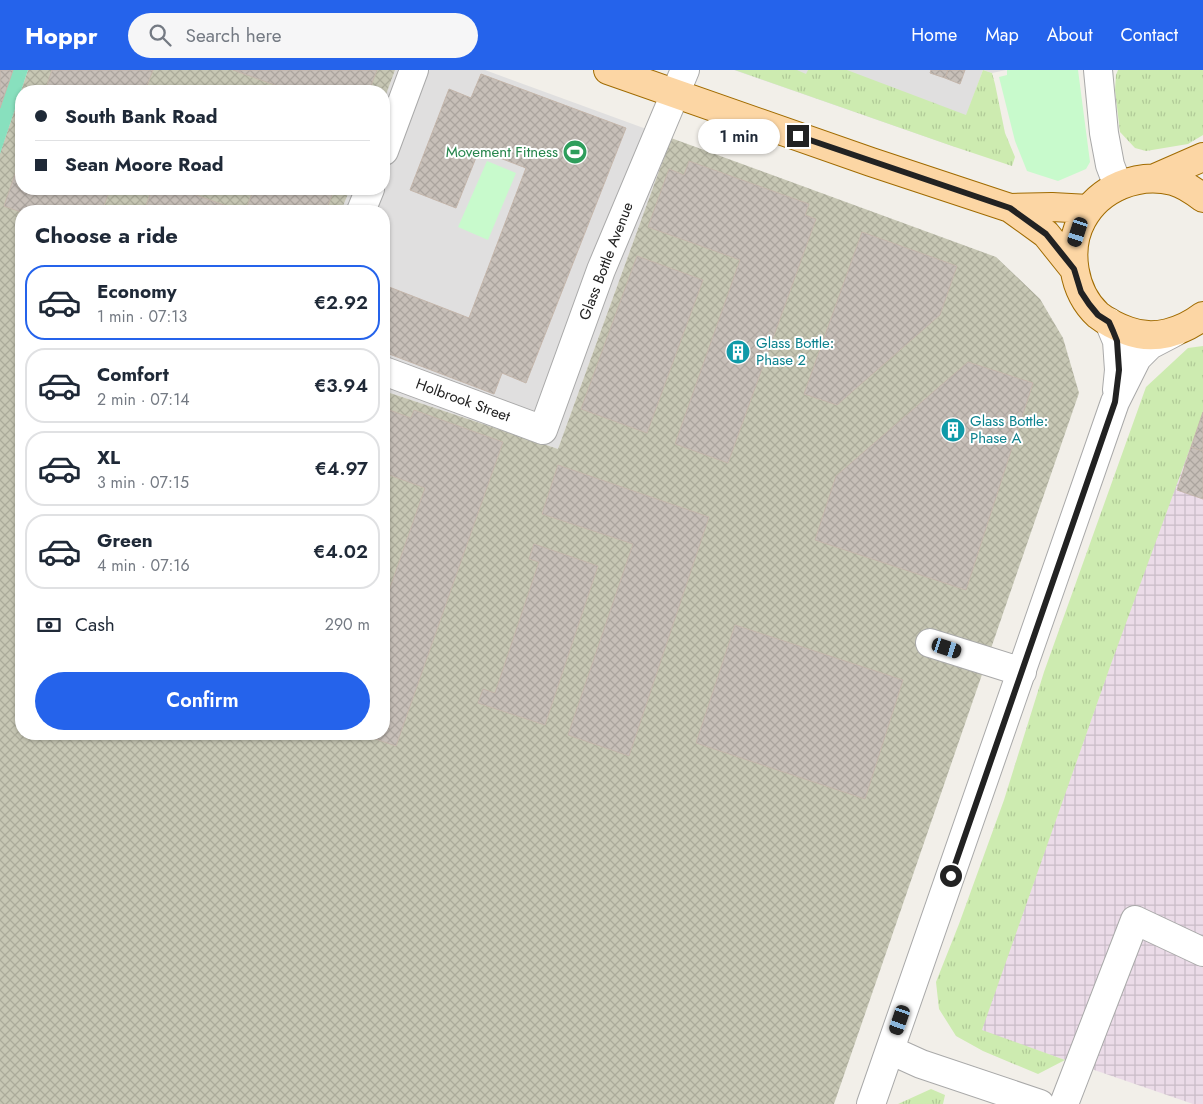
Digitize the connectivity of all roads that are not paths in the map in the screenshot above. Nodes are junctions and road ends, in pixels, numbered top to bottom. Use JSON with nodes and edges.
{"nodes":[{"id":1,"x":414,"y":70,"type":"edge"},
{"id":2,"x":608,"y":70,"type":"edge"},
{"id":3,"x":1098,"y":70,"type":"edge"},
{"id":4,"x":680,"y":82,"type":"edge"},
{"id":5,"x":390,"y":135,"type":"edge"},
{"id":6,"x":1203,"y":157,"type":"edge"},
{"id":7,"x":1155,"y":178,"type":"junction"},
{"id":8,"x":1118,"y":186,"type":"junction"},
{"id":9,"x":1203,"y":198,"type":"edge"},
{"id":10,"x":1010,"y":208,"type":"junction"},
{"id":11,"x":1089,"y":209,"type":"junction"},
{"id":12,"x":1074,"y":269,"type":"junction"},
{"id":13,"x":1203,"y":316,"type":"edge"},
{"id":14,"x":1109,"y":322,"type":"junction"},
{"id":15,"x":1175,"y":332,"type":"junction"},
{"id":16,"x":390,"y":373,"type":"edge"},
{"id":17,"x":1115,"y":402,"type":"junction"},
{"id":18,"x":543,"y":430,"type":"joint"},
{"id":19,"x":930,"y":642,"type":"dead end"},
{"id":20,"x":1022,"y":672,"type":"junction"},
{"id":21,"x":1203,"y":952,"type":"edge"},
{"id":22,"x":890,"y":1050,"type":"junction"},
{"id":23,"x":871,"y":1104,"type":"edge"},
{"id":24,"x":1040,"y":1104,"type":"edge"},
{"id":25,"x":1064,"y":1104,"type":"edge"}],
"edges":[{"from":1,"to":5,"type":"street"},
{"from":2,"to":4,"type":"main road"},
{"from":3,"to":8,"type":"street"},
{"from":4,"to":10,"type":"main road"},
{"from":4,"to":18,"type":"street","name":"Glass Bottle Avenue"},
{"from":6,"to":7,"type":"main road"},
{"from":7,"to":8,"type":"main road"},
{"from":7,"to":9,"type":"main road"},
{"from":8,"to":11,"type":"main road"},
{"from":10,"to":11,"type":"main road"},
{"from":10,"to":12,"type":"main road"},
{"from":11,"to":12,"type":"main road"},
{"from":12,"to":14,"type":"main road"},
{"from":13,"to":15,"type":"main road"},
{"from":14,"to":15,"type":"main road"},
{"from":14,"to":17,"type":"street"},
{"from":15,"to":17,"type":"street"},
{"from":16,"to":18,"type":"street","name":"Holbrook Street"},
{"from":17,"to":20,"type":"street"},
{"from":19,"to":20,"type":"street"},
{"from":20,"to":22,"type":"street"},
{"from":21,"to":25,"type":"street"},
{"from":22,"to":23,"type":"street"},
{"from":22,"to":24,"type":"street"}]}
